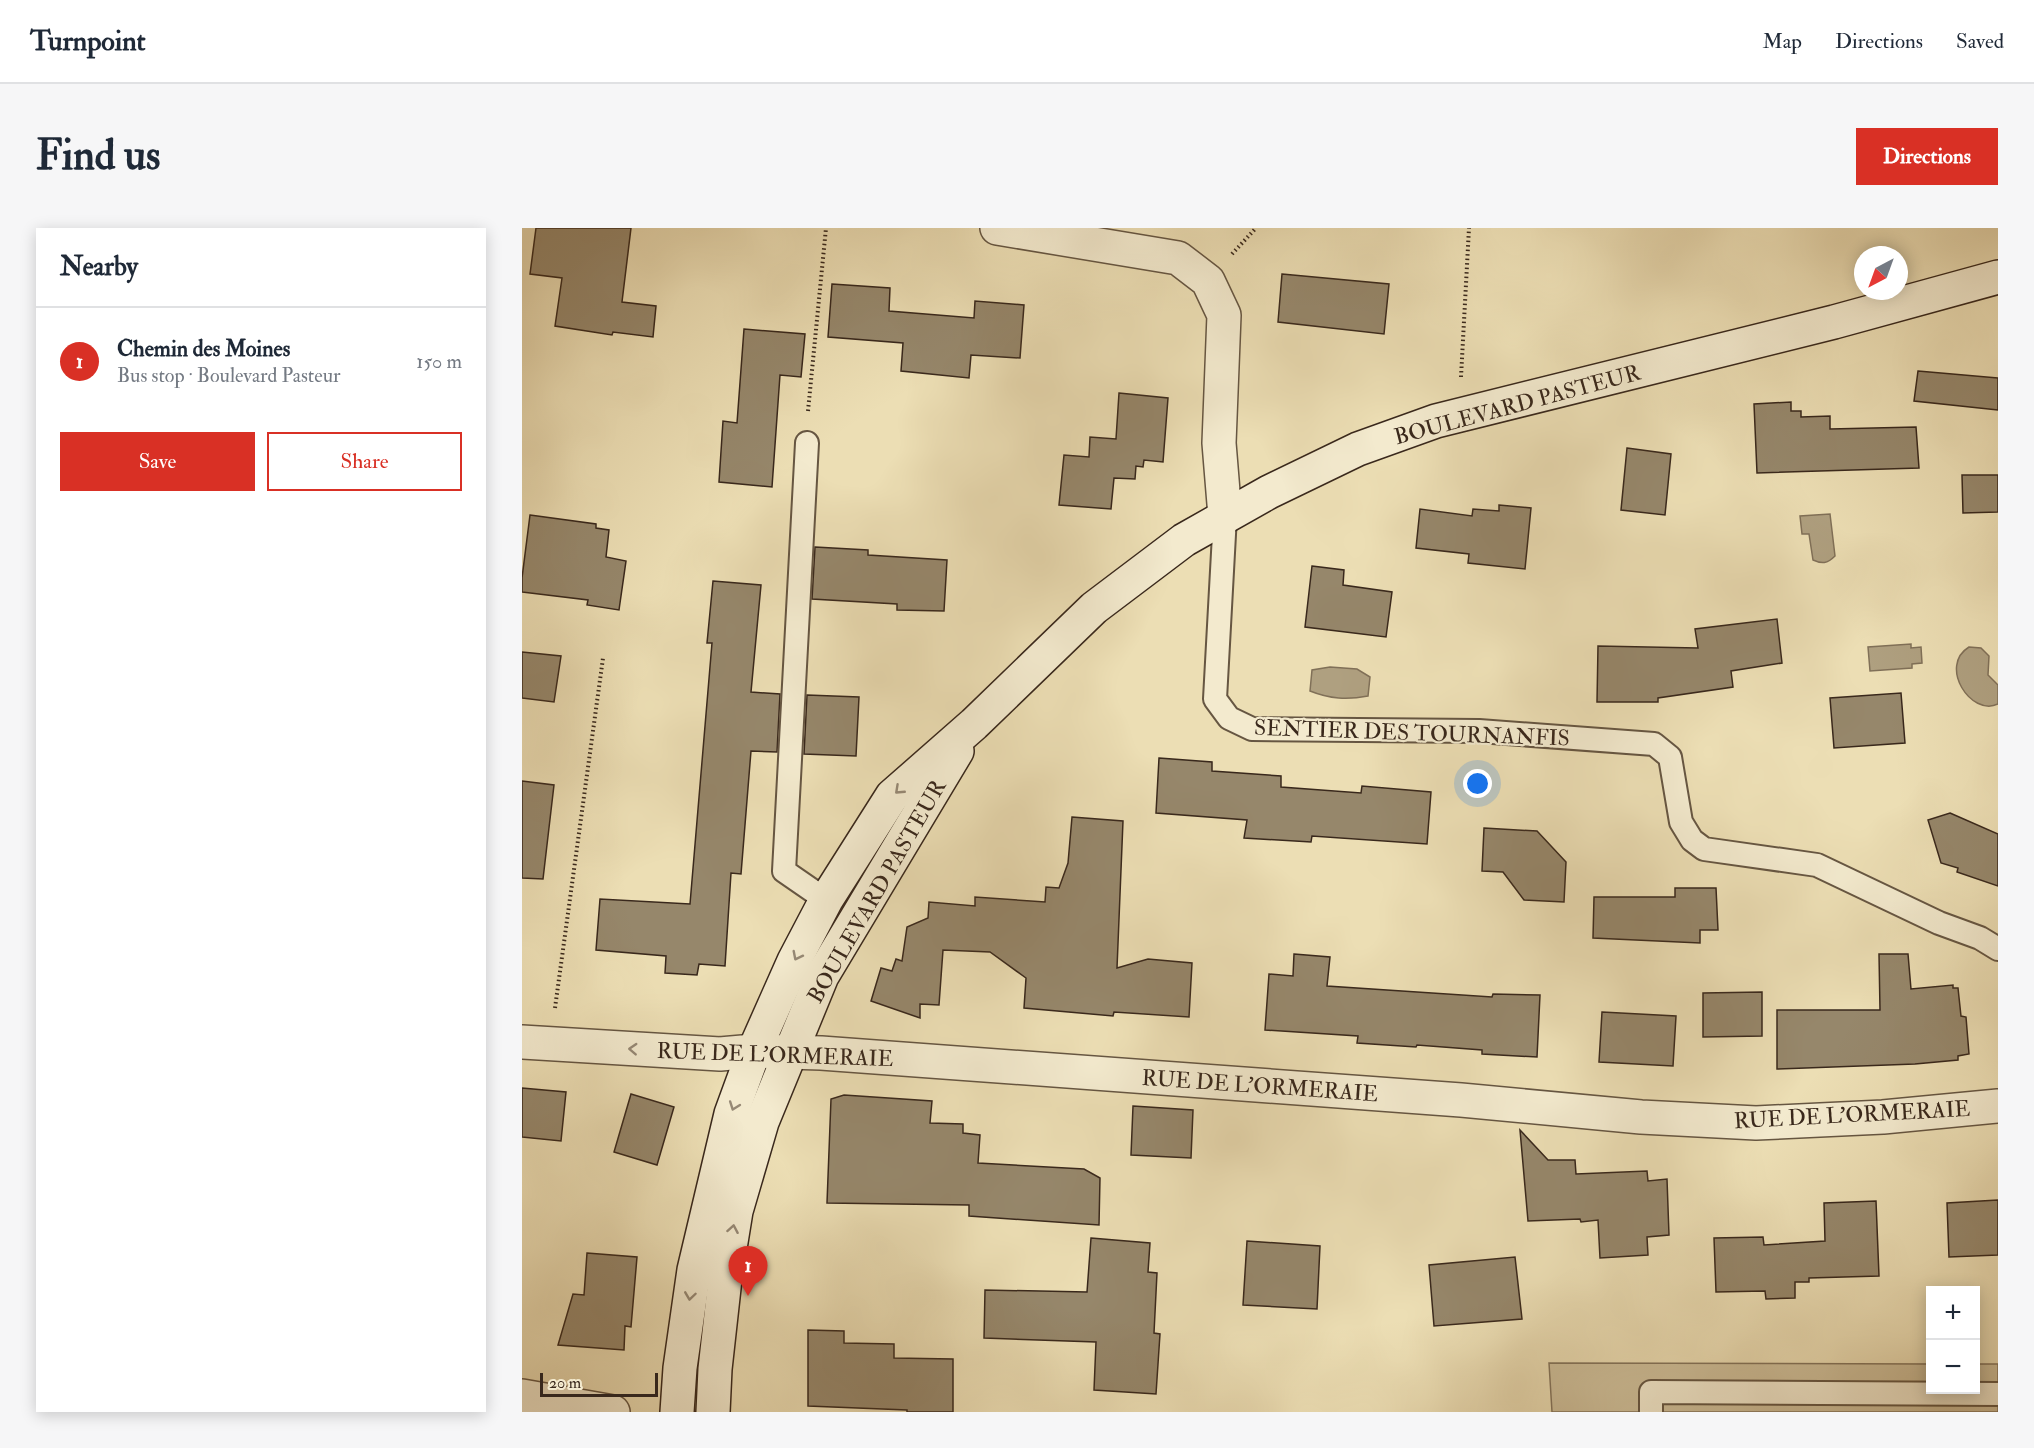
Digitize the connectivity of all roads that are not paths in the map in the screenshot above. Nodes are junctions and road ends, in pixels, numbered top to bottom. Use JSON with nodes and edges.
{"nodes":[{"id":1,"x":997,"y":228,"type":"edge"},
{"id":2,"x":1998,"y":277,"type":"edge"},
{"id":3,"x":807,"y":443,"type":"dead end"},
{"id":4,"x":1225,"y":516,"type":"junction"},
{"id":5,"x":974,"y":724,"type":"junction"},
{"id":6,"x":826,"y":900,"type":"junction"},
{"id":7,"x":1998,"y":949,"type":"edge"},
{"id":8,"x":536,"y":1043,"type":"edge"},
{"id":9,"x":754,"y":1051,"type":"junction"},
{"id":10,"x":789,"y":1052,"type":"junction"},
{"id":11,"x":1998,"y":1106,"type":"edge"},
{"id":12,"x":1998,"y":1395,"type":"edge"},
{"id":13,"x":522,"y":1396,"type":"edge"},
{"id":14,"x":1651,"y":1402,"type":"edge"},
{"id":15,"x":613,"y":1412,"type":"edge"},
{"id":16,"x":677,"y":1412,"type":"edge"},
{"id":17,"x":713,"y":1412,"type":"edge"}],
"edges":[{"from":1,"to":4,"type":"main road"},
{"from":2,"to":4,"type":"main road","name":"BOULEVARD PASTEUR"},
{"from":3,"to":6,"type":"lane"},
{"from":4,"to":5,"type":"main road","name":"BOULEVARD PASTEUR"},
{"from":4,"to":7,"type":"lane","name":"SENTIER DES TOURNANFIS"},
{"from":5,"to":6,"type":"main road","name":"BOULEVARD PASTEUR","one_way":true},
{"from":5,"to":10,"type":"main road","name":"BOULEVARD PASTEUR"},
{"from":6,"to":9,"type":"main road","name":"BOULEVARD PASTEUR","one_way":true},
{"from":9,"to":8,"type":"main road","name":"RUE DE L'ORMERAIE","one_way":true},
{"from":9,"to":10,"type":"main road","name":"RUE DE L'ORMERAIE"},
{"from":9,"to":16,"type":"main road","name":"BOULEVARD PASTEUR","one_way":true},
{"from":10,"to":11,"type":"main road","name":"RUE DE L'ORMERAIE"},
{"from":17,"to":10,"type":"main road","name":"BOULEVARD PASTEUR","one_way":true},
{"from":12,"to":14,"type":"lane"},
{"from":13,"to":15,"type":"main road"}]}
